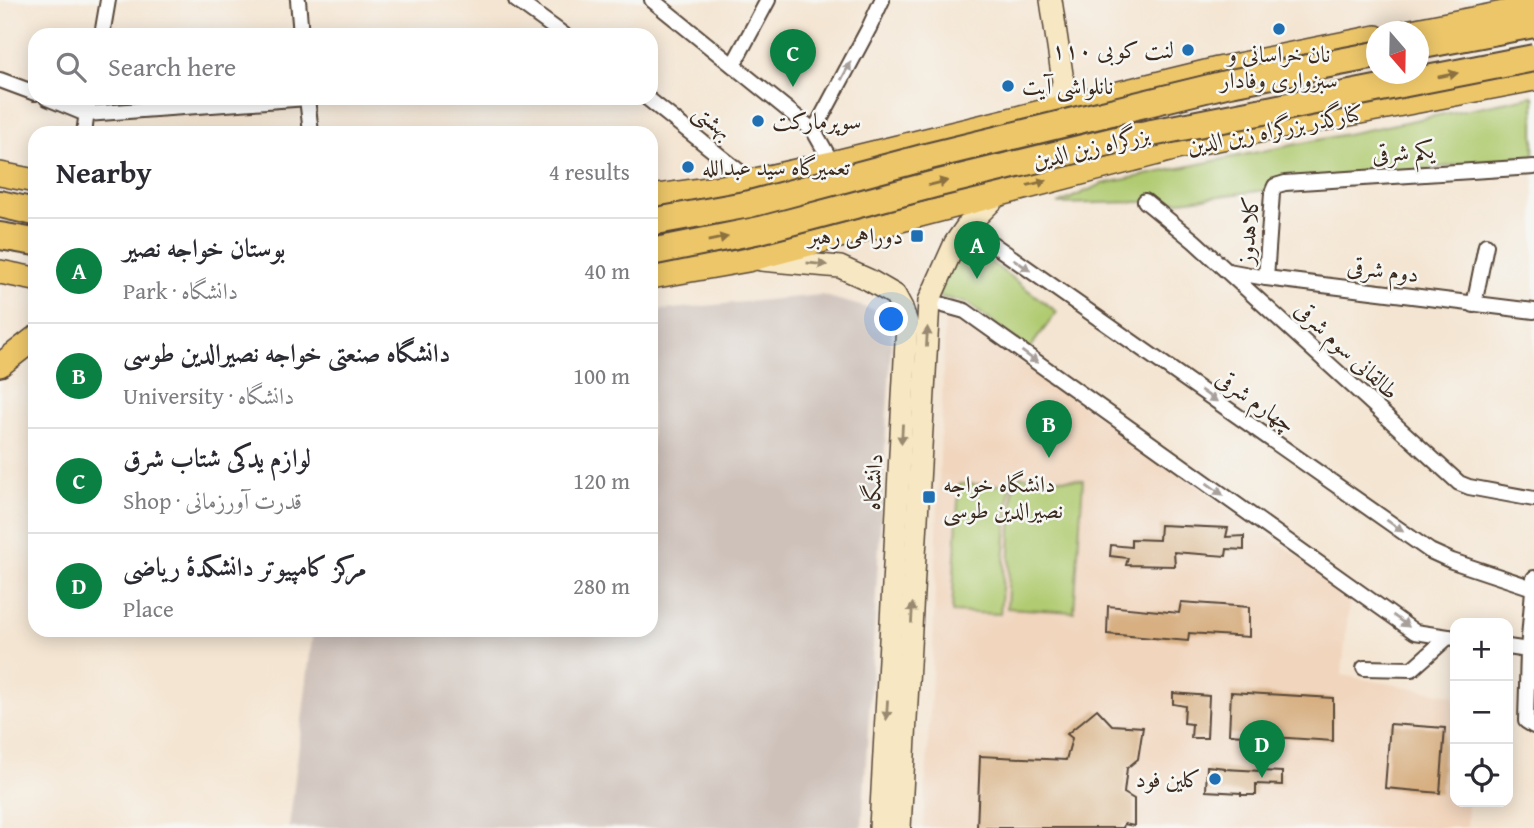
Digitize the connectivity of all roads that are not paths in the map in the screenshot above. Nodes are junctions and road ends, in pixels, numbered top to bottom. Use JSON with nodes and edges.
{"nodes":[{"id":1,"x":108,"y":0,"type":"edge"},
{"id":2,"x":298,"y":0,"type":"edge"},
{"id":3,"x":516,"y":0,"type":"edge"},
{"id":4,"x":652,"y":0,"type":"edge"},
{"id":5,"x":768,"y":0,"type":"edge"},
{"id":6,"x":882,"y":0,"type":"edge"},
{"id":7,"x":1051,"y":0,"type":"edge"},
{"id":8,"x":1061,"y":0,"type":"edge"},
{"id":9,"x":1534,"y":7,"type":"edge"},
{"id":10,"x":1534,"y":24,"type":"edge"},
{"id":11,"x":103,"y":28,"type":"edge"},
{"id":12,"x":300,"y":28,"type":"edge"},
{"id":13,"x":554,"y":28,"type":"edge"},
{"id":14,"x":1429,"y":28,"type":"edge"},
{"id":15,"x":1366,"y":39,"type":"edge"},
{"id":16,"x":1429,"y":44,"type":"edge"},
{"id":17,"x":1366,"y":57,"type":"edge"},
{"id":18,"x":1534,"y":58,"type":"edge"},
{"id":19,"x":733,"y":65,"type":"junction"},
{"id":20,"x":1218,"y":69,"type":"junction"},
{"id":21,"x":1534,"y":79,"type":"edge"},
{"id":22,"x":0,"y":80,"type":"edge"},
{"id":23,"x":28,"y":90,"type":"edge"},
{"id":24,"x":1091,"y":100,"type":"junction"},
{"id":25,"x":64,"y":105,"type":"edge"},
{"id":26,"x":88,"y":105,"type":"edge"},
{"id":27,"x":210,"y":105,"type":"edge"},
{"id":28,"x":308,"y":105,"type":"edge"},
{"id":29,"x":656,"y":105,"type":"edge"},
{"id":30,"x":1048,"y":111,"type":"junction"},
{"id":31,"x":86,"y":114,"type":"junction"},
{"id":32,"x":85,"y":126,"type":"edge"},
{"id":33,"x":310,"y":126,"type":"edge"},
{"id":34,"x":814,"y":131,"type":"junction"},
{"id":35,"x":1234,"y":136,"type":"junction"},
{"id":36,"x":832,"y":163,"type":"junction"},
{"id":37,"x":1534,"y":167,"type":"edge"},
{"id":38,"x":2,"y":174,"type":"edge"},
{"id":39,"x":28,"y":180,"type":"edge"},
{"id":40,"x":750,"y":180,"type":"junction"},
{"id":41,"x":1275,"y":186,"type":"joint"},
{"id":42,"x":1000,"y":193,"type":"junction"},
{"id":43,"x":658,"y":196,"type":"edge"},
{"id":44,"x":1145,"y":201,"type":"dead end"},
{"id":45,"x":0,"y":204,"type":"edge"},
{"id":46,"x":28,"y":210,"type":"edge"},
{"id":47,"x":658,"y":221,"type":"edge"},
{"id":48,"x":967,"y":226,"type":"junction"},
{"id":49,"x":0,"y":236,"type":"edge"},
{"id":50,"x":830,"y":239,"type":"junction"},
{"id":51,"x":28,"y":241,"type":"edge"},
{"id":52,"x":1486,"y":245,"type":"dead end"},
{"id":53,"x":658,"y":251,"type":"edge"},
{"id":54,"x":748,"y":260,"type":"junction"},
{"id":55,"x":1226,"y":271,"type":"junction"},
{"id":56,"x":0,"y":272,"type":"edge"},
{"id":57,"x":658,"y":275,"type":"edge"},
{"id":58,"x":28,"y":278,"type":"edge"},
{"id":59,"x":1266,"y":278,"type":"junction"},
{"id":60,"x":929,"y":301,"type":"junction"},
{"id":61,"x":1474,"y":305,"type":"junction"},
{"id":62,"x":1534,"y":311,"type":"edge"},
{"id":63,"x":28,"y":343,"type":"edge"},
{"id":64,"x":0,"y":365,"type":"edge"},
{"id":65,"x":1534,"y":499,"type":"edge"},
{"id":66,"x":907,"y":512,"type":"junction"},
{"id":67,"x":1533,"y":583,"type":"edge"},
{"id":68,"x":1450,"y":638,"type":"edge"},
{"id":69,"x":1450,"y":639,"type":"edge"},
{"id":70,"x":1513,"y":647,"type":"edge"},
{"id":71,"x":1531,"y":648,"type":"edge"},
{"id":72,"x":1364,"y":668,"type":"dead end"},
{"id":73,"x":899,"y":671,"type":"junction"},
{"id":74,"x":1534,"y":726,"type":"edge"},
{"id":75,"x":880,"y":828,"type":"edge"},
{"id":76,"x":900,"y":828,"type":"edge"}],
"edges":[{"from":1,"to":11,"type":"street"},
{"from":2,"to":12,"type":"street"},
{"from":3,"to":13,"type":"street"},
{"from":4,"to":19,"type":"street"},
{"from":5,"to":19,"type":"street"},
{"from":34,"to":6,"type":"street","one_way":true},
{"from":7,"to":30,"type":"main road"},
{"from":8,"to":24,"type":"main road"},
{"from":9,"to":14,"type":"main road"},
{"from":10,"to":16,"type":"highway"},
{"from":15,"to":20,"type":"main road"},
{"from":17,"to":47,"type":"highway","name":"بزرگراه زین الدین","bridge":true},
{"from":53,"to":18,"type":"highway","name":"بزرگراه زین الدین","one_way":true,"bridge":true},
{"from":19,"to":34,"type":"street"},
{"from":20,"to":24,"type":"main road"},
{"from":20,"to":35,"type":"main road"},
{"from":21,"to":35,"type":"main road","name":"کنارگذر بزرگراه زین الدین"},
{"from":22,"to":23,"type":"street"},
{"from":24,"to":30,"type":"main road"},
{"from":25,"to":31,"type":"street"},
{"from":26,"to":31,"type":"street"},
{"from":27,"to":31,"type":"street"},
{"from":28,"to":33,"type":"street"},
{"from":29,"to":40,"type":"street","name":"بهشتی"},
{"from":30,"to":36,"type":"main road"},
{"from":31,"to":32,"type":"street"},
{"from":34,"to":36,"type":"street"},
{"from":42,"to":35,"type":"main road","name":"کنارگذر بزرگراه زین الدین","one_way":true},
{"from":36,"to":40,"type":"main road"},
{"from":36,"to":50,"type":"main road"},
{"from":37,"to":41,"type":"street","name":"یکم شرقی"},
{"from":38,"to":39,"type":"main road"},
{"from":40,"to":43,"type":"main road"},
{"from":41,"to":59,"type":"street","name":"کلاهدوز"},
{"from":42,"to":48,"type":"main road","name":"دانشگاه"},
{"from":42,"to":50,"type":"main road","name":"کنارگذر بزرگراه زین الدین"},
{"from":44,"to":55,"type":"street","name":"طالقانی سوم شرقی"},
{"from":45,"to":46,"type":"highway"},
{"from":48,"to":60,"type":"main road","name":"دانشگاه"},
{"from":48,"to":67,"type":"street","name":"چهارم شرقی","one_way":true},
{"from":49,"to":51,"type":"highway"},
{"from":50,"to":54,"type":"main road","name":"کنارگذر بزرگراه زین الدین"},
{"from":52,"to":61,"type":"street"},
{"from":54,"to":57,"type":"main road","name":"کنارگذر بزرگراه زین الدین"},
{"from":54,"to":66,"type":"main road","name":"دانشگاه","one_way":true},
{"from":55,"to":59,"type":"street","name":"دوم شرقی"},
{"from":55,"to":65,"type":"street","name":"طالقانی سوم شرقی"},
{"from":56,"to":58,"type":"main road"},
{"from":59,"to":61,"type":"street","name":"دوم شرقی"},
{"from":66,"to":60,"type":"main road","name":"دانشگاه","one_way":true},
{"from":60,"to":68,"type":"street","one_way":true},
{"from":61,"to":62,"type":"street","name":"دوم شرقی"},
{"from":63,"to":64,"type":"main road"},
{"from":66,"to":73,"type":"main road","name":"دانشگاه"},
{"from":67,"to":71,"type":"street"},
{"from":69,"to":72,"type":"street"},
{"from":70,"to":71,"type":"street"},
{"from":71,"to":74,"type":"street"},
{"from":73,"to":75,"type":"main road","name":"دانشگاه","one_way":true},
{"from":73,"to":76,"type":"main road","name":"دانشگاه"}]}
